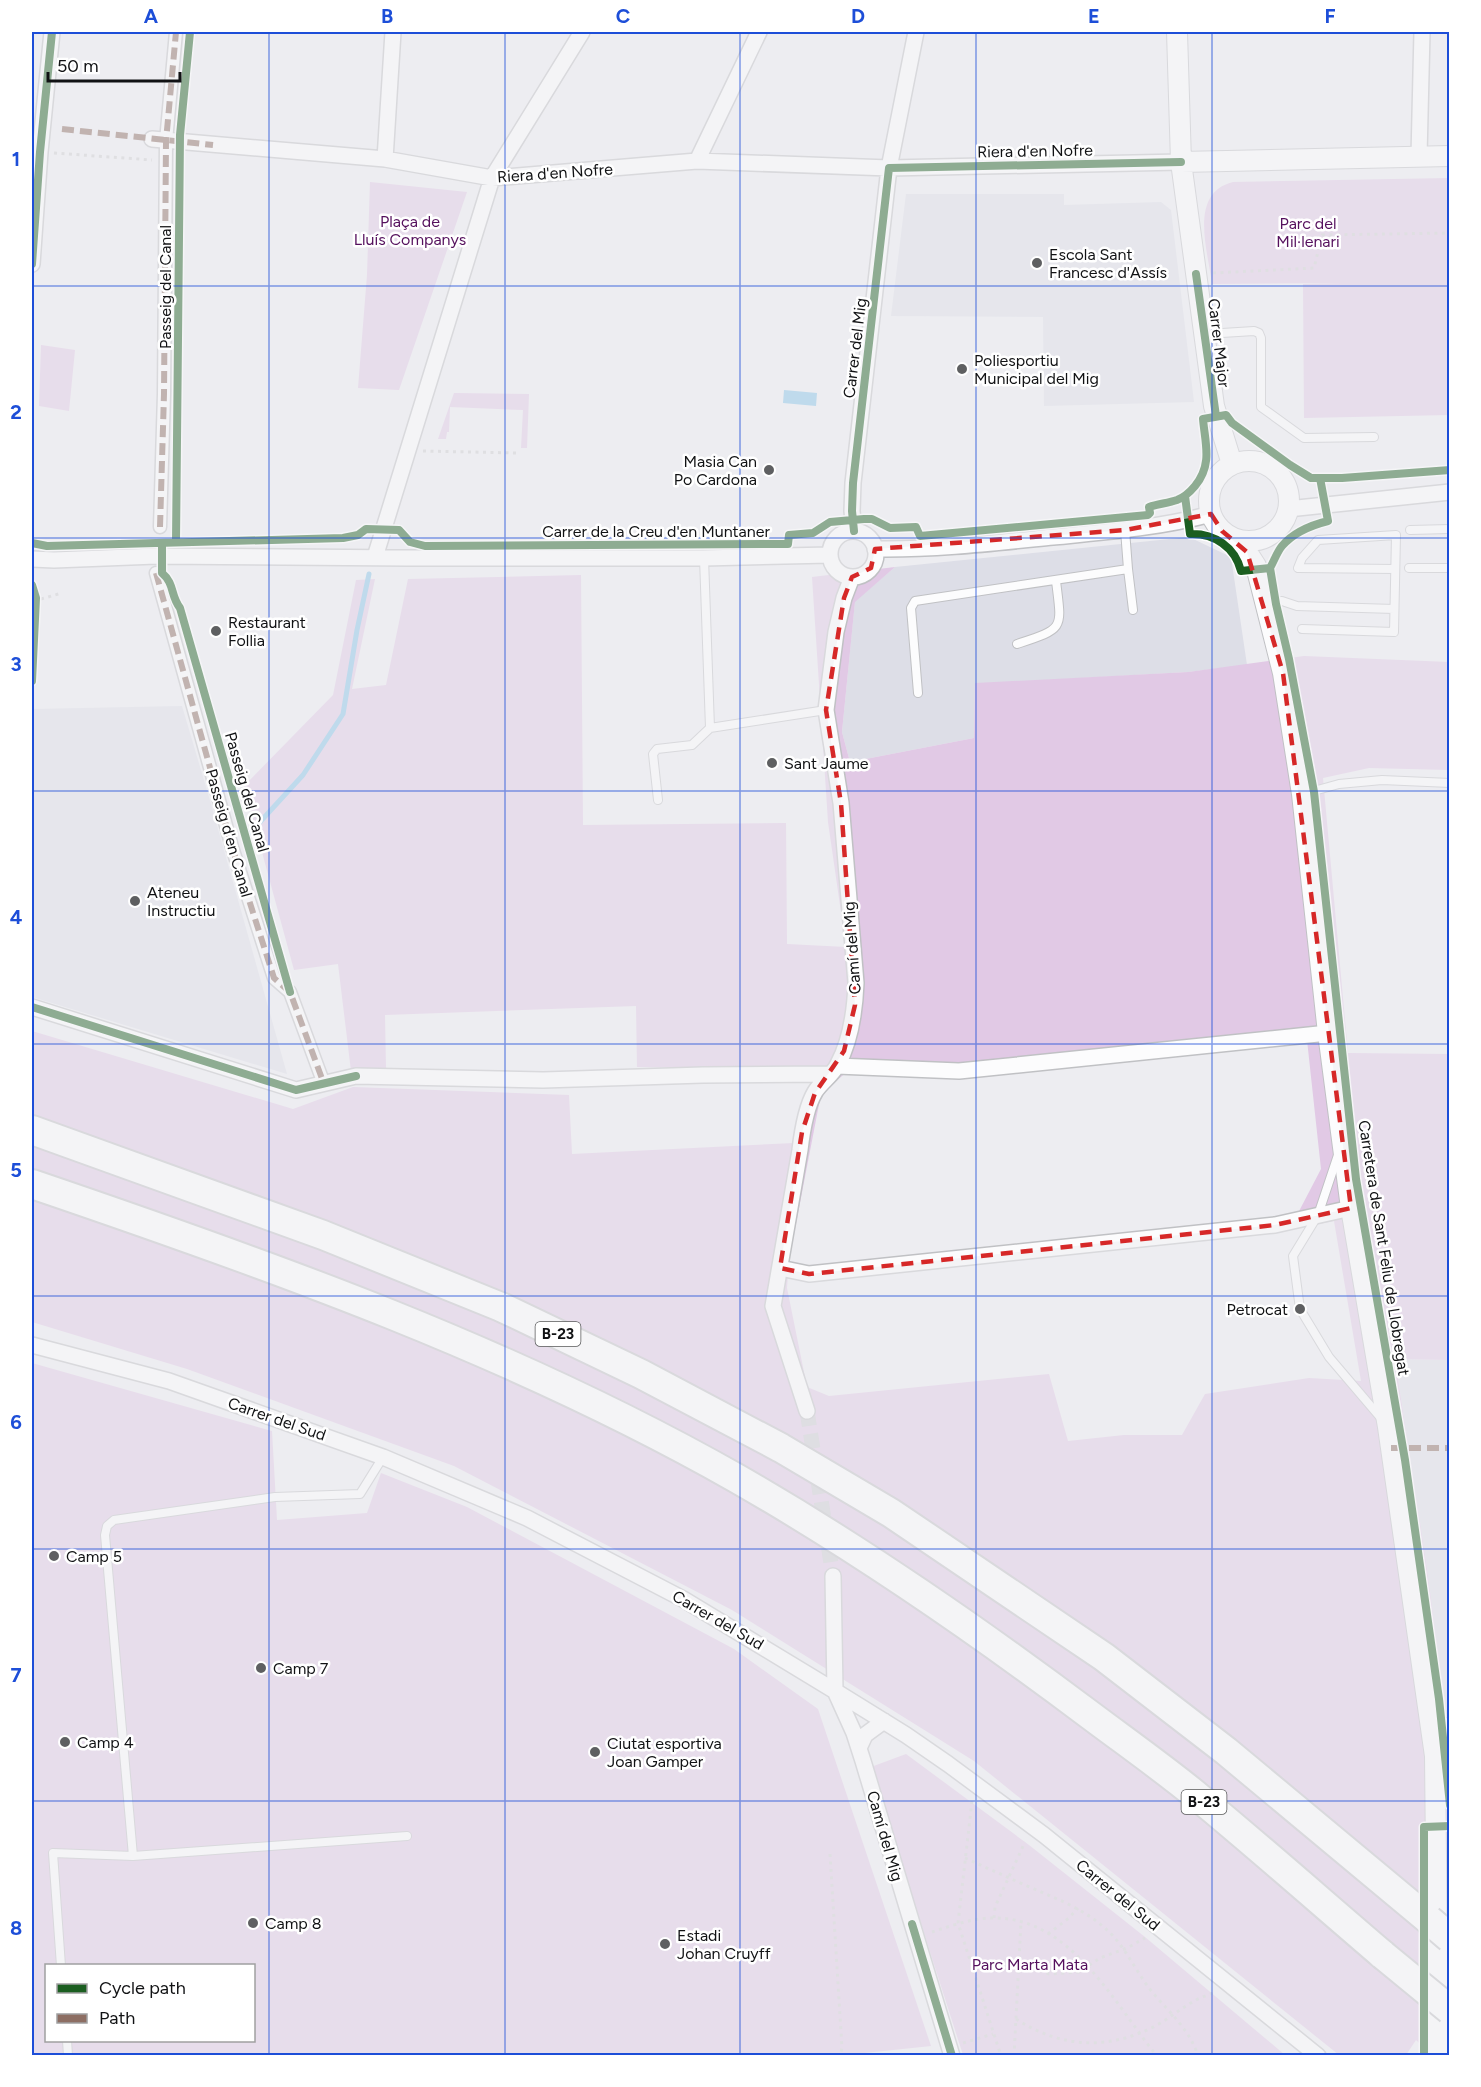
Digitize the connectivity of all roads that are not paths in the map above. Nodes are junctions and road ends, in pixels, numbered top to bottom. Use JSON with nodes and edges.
{"nodes":[{"id":1,"x":52,"y":32,"type":"edge"},
{"id":2,"x":176,"y":32,"type":"edge"},
{"id":3,"x":393,"y":32,"type":"edge"},
{"id":4,"x":582,"y":32,"type":"edge"},
{"id":5,"x":759,"y":32,"type":"edge"},
{"id":6,"x":916,"y":32,"type":"edge"},
{"id":7,"x":1177,"y":32,"type":"edge"},
{"id":8,"x":1422,"y":32,"type":"edge"},
{"id":9,"x":37,"y":134,"type":"edge"},
{"id":10,"x":159,"y":140,"type":"junction"},
{"id":11,"x":1419,"y":156,"type":"junction"},
{"id":12,"x":1449,"y":156,"type":"edge"},
{"id":13,"x":385,"y":159,"type":"junction"},
{"id":14,"x":697,"y":161,"type":"junction"},
{"id":15,"x":1181,"y":162,"type":"junction"},
{"id":16,"x":889,"y":168,"type":"junction"},
{"id":17,"x":492,"y":178,"type":"junction"},
{"id":18,"x":32,"y":264,"type":"edge"},
{"id":19,"x":1204,"y":334,"type":"junction"},
{"id":20,"x":1374,"y":437,"type":"dead end"},
{"id":21,"x":1232,"y":464,"type":"junction"},
{"id":22,"x":1449,"y":492,"type":"edge"},
{"id":23,"x":1288,"y":509,"type":"junction"},
{"id":24,"x":1211,"y":514,"type":"junction"},
{"id":25,"x":160,"y":527,"type":"dead end"},
{"id":26,"x":1449,"y":529,"type":"edge"},
{"id":27,"x":1125,"y":530,"type":"junction"},
{"id":28,"x":1410,"y":530,"type":"dead end"},
{"id":29,"x":854,"y":531,"type":"junction"},
{"id":30,"x":1271,"y":534,"type":"junction"},
{"id":31,"x":1230,"y":537,"type":"junction"},
{"id":32,"x":875,"y":549,"type":"junction"},
{"id":33,"x":830,"y":555,"type":"junction"},
{"id":34,"x":375,"y":557,"type":"junction"},
{"id":35,"x":704,"y":558,"type":"junction"},
{"id":36,"x":32,"y":559,"type":"edge"},
{"id":37,"x":1256,"y":566,"type":"junction"},
{"id":38,"x":1128,"y":568,"type":"junction"},
{"id":39,"x":1395,"y":568,"type":"junction"},
{"id":40,"x":1409,"y":568,"type":"dead end"},
{"id":41,"x":1449,"y":568,"type":"edge"},
{"id":42,"x":156,"y":573,"type":"dead end"},
{"id":43,"x":852,"y":577,"type":"junction"},
{"id":44,"x":1056,"y":581,"type":"junction"},
{"id":45,"x":1264,"y":603,"type":"junction"},
{"id":46,"x":1394,"y":609,"type":"junction"},
{"id":47,"x":1133,"y":610,"type":"dead end"},
{"id":48,"x":1302,"y":629,"type":"dead end"},
{"id":49,"x":1017,"y":644,"type":"dead end"},
{"id":50,"x":918,"y":693,"type":"dead end"},
{"id":51,"x":826,"y":710,"type":"junction"},
{"id":52,"x":710,"y":729,"type":"junction"},
{"id":53,"x":1449,"y":783,"type":"edge"},
{"id":54,"x":1302,"y":794,"type":"junction"},
{"id":55,"x":658,"y":800,"type":"dead end"},
{"id":56,"x":32,"y":1007,"type":"edge"},
{"id":57,"x":1328,"y":1033,"type":"junction"},
{"id":58,"x":834,"y":1070,"type":"junction"},
{"id":59,"x":324,"y":1084,"type":"junction"},
{"id":60,"x":32,"y":1130,"type":"edge"},
{"id":61,"x":1342,"y":1142,"type":"junction"},
{"id":62,"x":32,"y":1184,"type":"edge"},
{"id":63,"x":1351,"y":1208,"type":"junction"},
{"id":64,"x":1318,"y":1215,"type":"junction"},
{"id":65,"x":780,"y":1268,"type":"junction"},
{"id":66,"x":32,"y":1345,"type":"edge"},
{"id":67,"x":807,"y":1411,"type":"tunnel mouth"},
{"id":68,"x":1388,"y":1427,"type":"junction"},
{"id":69,"x":383,"y":1457,"type":"junction"},
{"id":70,"x":833,"y":1576,"type":"tunnel mouth"},
{"id":71,"x":835,"y":1691,"type":"junction"},
{"id":72,"x":884,"y":1721,"type":"junction"},
{"id":73,"x":1440,"y":1722,"type":"edge"},
{"id":74,"x":859,"y":1748,"type":"junction"},
{"id":75,"x":407,"y":1836,"type":"dead end"},
{"id":76,"x":133,"y":1856,"type":"junction"},
{"id":77,"x":1443,"y":1930,"type":"edge"},
{"id":78,"x":61,"y":1964,"type":"edge"},
{"id":79,"x":1449,"y":2010,"type":"edge"},
{"id":80,"x":954,"y":2050,"type":"edge"},
{"id":81,"x":1318,"y":2055,"type":"edge"},
{"id":82,"x":1438,"y":2055,"type":"edge"}],
"edges":[{"from":1,"to":9,"type":"street"},
{"from":2,"to":10,"type":"street","name":"Passeig del Canal"},
{"from":3,"to":13,"type":"street"},
{"from":4,"to":17,"type":"street"},
{"from":5,"to":14,"type":"street"},
{"from":6,"to":16,"type":"street","name":"Carrer del Mig"},
{"from":7,"to":15,"type":"street","name":"Carrer Major"},
{"from":8,"to":11,"type":"street"},
{"from":9,"to":18,"type":"street"},
{"from":10,"to":13,"type":"street","name":"Riera d'en Nofre"},
{"from":10,"to":25,"type":"street","name":"Passeig del Canal"},
{"from":11,"to":12,"type":"street","name":"Riera d'en Nofre"},
{"from":11,"to":15,"type":"street","name":"Riera d'en Nofre"},
{"from":13,"to":17,"type":"street","name":"Riera d'en Nofre"},
{"from":14,"to":16,"type":"street","name":"Riera d'en Nofre"},
{"from":14,"to":17,"type":"street","name":"Riera d'en Nofre"},
{"from":15,"to":16,"type":"street","name":"Riera d'en Nofre"},
{"from":15,"to":19,"type":"street","name":"Carrer Major"},
{"from":16,"to":29,"type":"street","name":"Carrer del Mig"},
{"from":17,"to":34,"type":"street"},
{"from":19,"to":20,"type":"lane"},
{"from":19,"to":21,"type":"street","name":"Carrer Major"},
{"from":21,"to":23,"type":"street"},
{"from":21,"to":24,"type":"street"},
{"from":22,"to":23,"type":"street"},
{"from":23,"to":30,"type":"street"},
{"from":24,"to":27,"type":"street"},
{"from":24,"to":31,"type":"street"},
{"from":26,"to":28,"type":"lane"},
{"from":27,"to":32,"type":"street"},
{"from":27,"to":38,"type":"lane"},
{"from":29,"to":32,"type":"street"},
{"from":29,"to":33,"type":"street"},
{"from":30,"to":31,"type":"street"},
{"from":30,"to":37,"type":"street"},
{"from":31,"to":37,"type":"street","name":"Carretera de Sant Feliu de Llobregat"},
{"from":32,"to":43,"type":"street"},
{"from":33,"to":35,"type":"street","name":"Carrer de la Creu d'en Muntaner"},
{"from":33,"to":43,"type":"street"},
{"from":34,"to":35,"type":"street","name":"Carrer de la Creu d'en Muntaner"},
{"from":34,"to":36,"type":"street","name":"Carrer de la Creu d'en Muntaner"},
{"from":35,"to":52,"type":"lane"},
{"from":37,"to":45,"type":"street","name":"Carretera de Sant Feliu de Llobregat"},
{"from":38,"to":44,"type":"lane"},
{"from":38,"to":47,"type":"lane"},
{"from":39,"to":39,"type":"lane"},
{"from":39,"to":46,"type":"lane"},
{"from":40,"to":41,"type":"lane"},
{"from":42,"to":59,"type":"street","name":"Passeig d'en Canal"},
{"from":43,"to":51,"type":"street","name":"Camí del Mig"},
{"from":44,"to":49,"type":"lane"},
{"from":44,"to":50,"type":"lane"},
{"from":45,"to":46,"type":"lane"},
{"from":45,"to":54,"type":"street","name":"Carretera de Sant Feliu de Llobregat"},
{"from":46,"to":48,"type":"lane"},
{"from":51,"to":52,"type":"lane"},
{"from":51,"to":58,"type":"street","name":"Camí del Mig"},
{"from":52,"to":55,"type":"lane"},
{"from":53,"to":54,"type":"lane"},
{"from":54,"to":57,"type":"street","name":"Carretera de Sant Feliu de Llobregat"},
{"from":56,"to":59,"type":"street"},
{"from":57,"to":58,"type":"street"},
{"from":57,"to":61,"type":"street","name":"Carretera de Sant Feliu de Llobregat"},
{"from":58,"to":59,"type":"street"},
{"from":58,"to":65,"type":"street","name":"Camí del Mig"},
{"from":60,"to":77,"type":"highway","number":"B-23"},
{"from":61,"to":63,"type":"street","name":"Carretera de Sant Feliu de Llobregat"},
{"from":61,"to":64,"type":"lane"},
{"from":62,"to":79,"type":"highway","number":"B-23","bridge":true},
{"from":63,"to":64,"type":"street"},
{"from":63,"to":68,"type":"street","name":"Carretera de Sant Feliu de Llobregat"},
{"from":64,"to":65,"type":"street"},
{"from":64,"to":68,"type":"lane"},
{"from":65,"to":67,"type":"street","name":"Camí del Mig"},
{"from":66,"to":69,"type":"street","name":"Carrer del Sud"},
{"from":68,"to":73,"type":"street","name":"Carretera de Sant Feliu de Llobregat"},
{"from":69,"to":71,"type":"street","name":"Carrer del Sud"},
{"from":69,"to":76,"type":"lane"},
{"from":70,"to":71,"type":"street","name":"Camí del Mig"},
{"from":71,"to":72,"type":"street","name":"Carrer del Sud"},
{"from":71,"to":74,"type":"street","name":"Camí del Mig"},
{"from":72,"to":74,"type":"street"},
{"from":72,"to":81,"type":"street","name":"Carrer del Sud"},
{"from":73,"to":82,"type":"street","name":"Carretera de Sant Feliu de Llobregat"},
{"from":74,"to":80,"type":"street","name":"Camí del Mig"},
{"from":75,"to":76,"type":"lane"},
{"from":76,"to":78,"type":"lane"}]}
